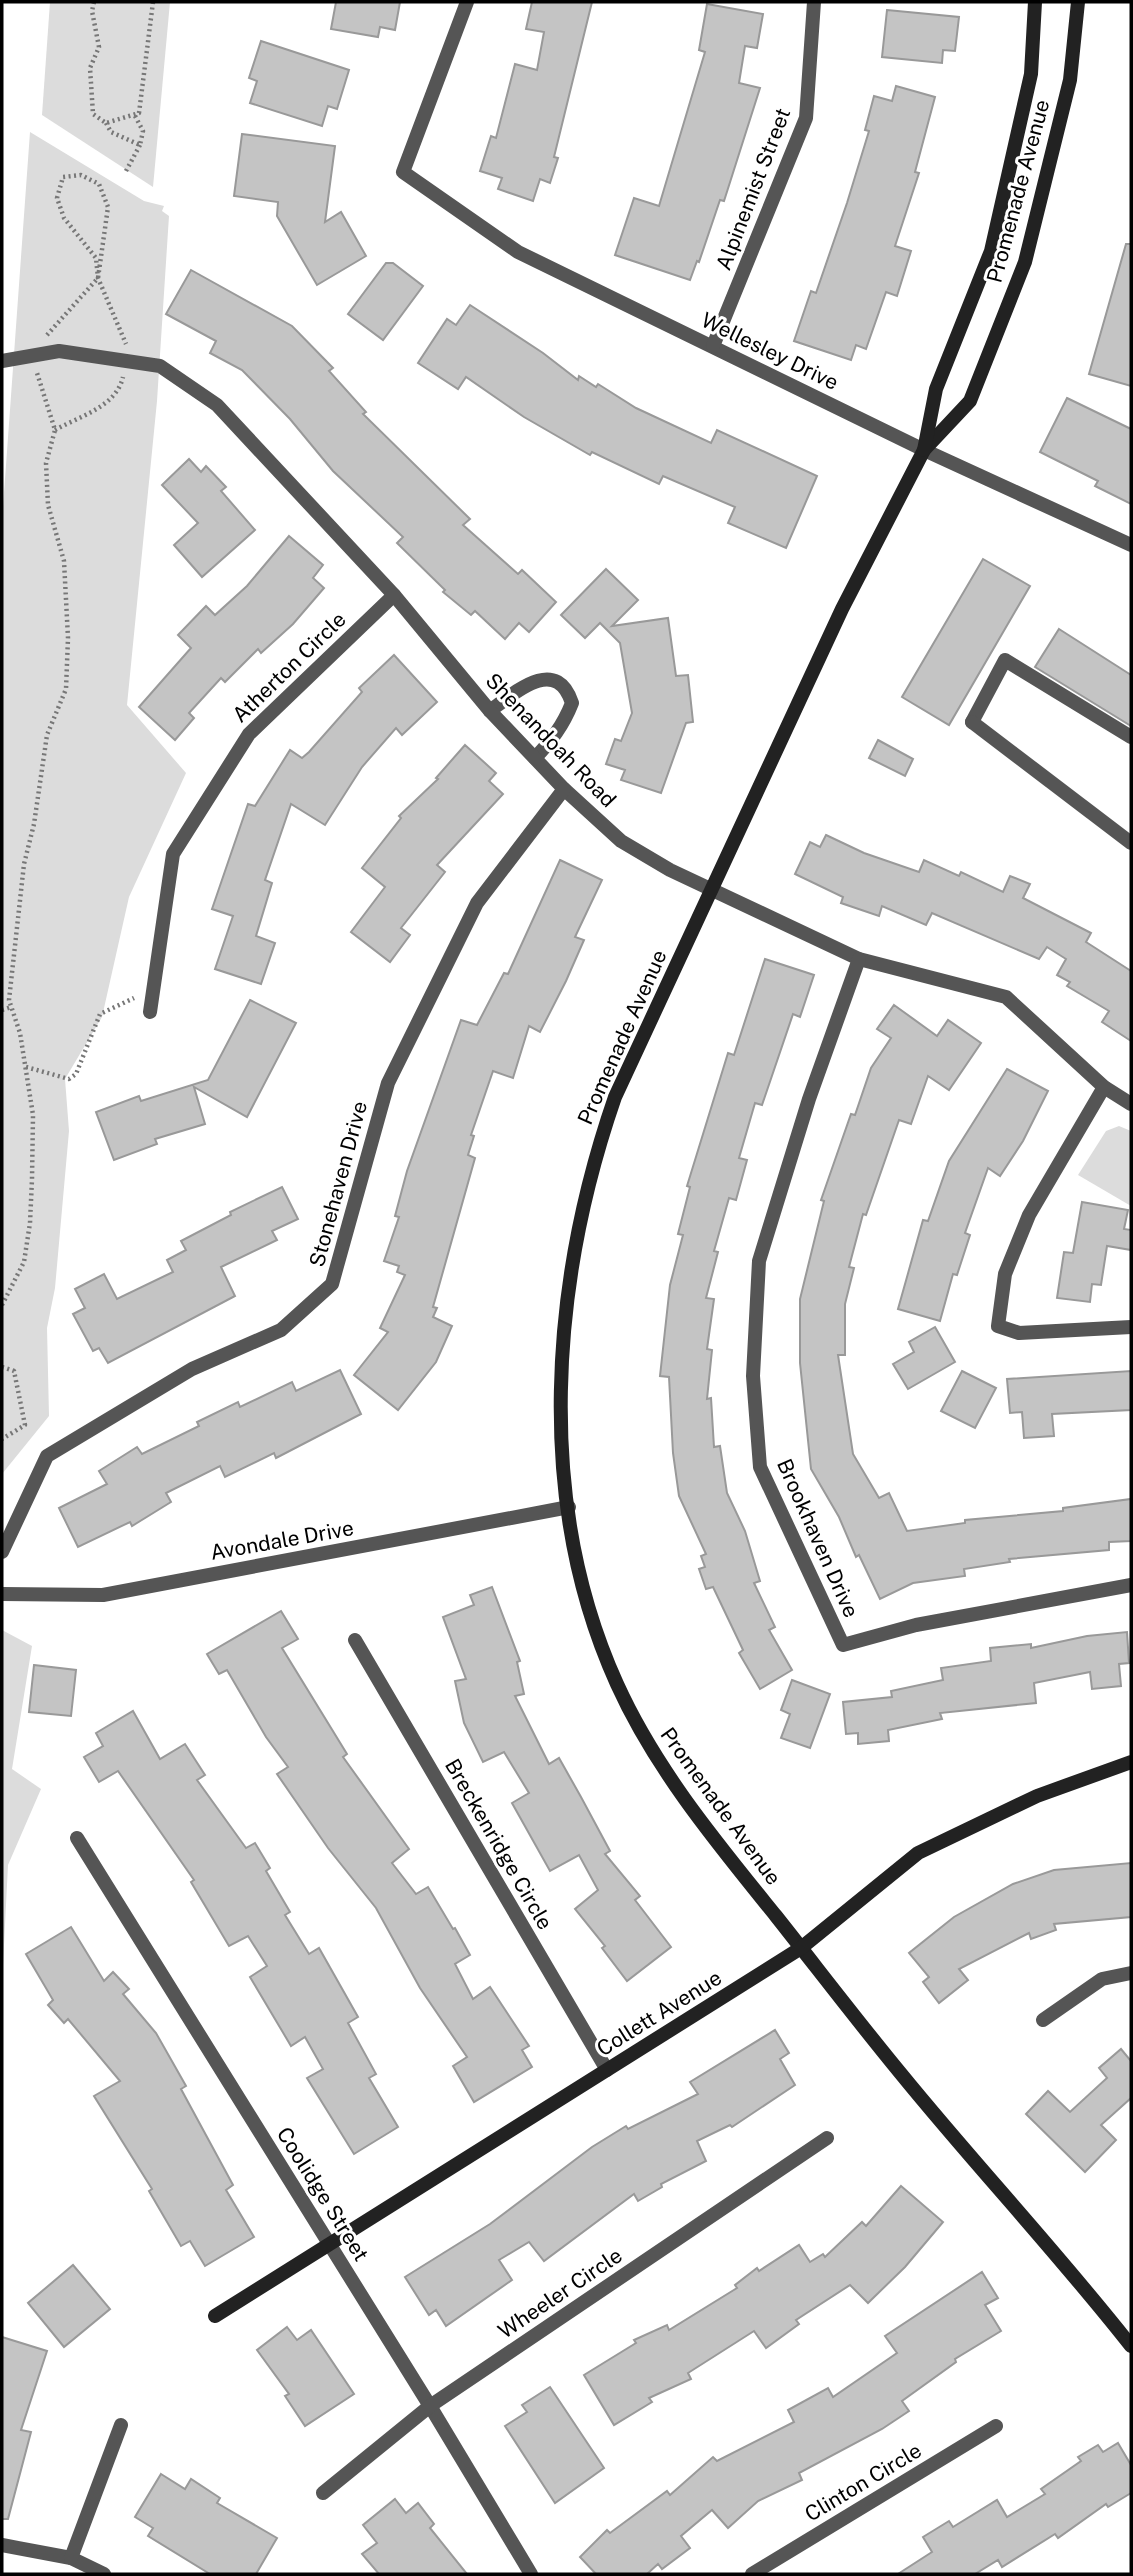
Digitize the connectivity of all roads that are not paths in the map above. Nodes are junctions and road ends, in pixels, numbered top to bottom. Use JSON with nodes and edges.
{"nodes":[{"id":1,"x":467,"y":2,"type":"edge"},
{"id":2,"x":814,"y":2,"type":"edge"},
{"id":3,"x":1035,"y":2,"type":"edge"},
{"id":4,"x":1078,"y":2,"type":"edge"},
{"id":5,"x":713,"y":346,"type":"junction"},
{"id":6,"x":2,"y":361,"type":"edge"},
{"id":7,"x":924,"y":450,"type":"junction"},
{"id":8,"x":1131,"y":545,"type":"edge"},
{"id":9,"x":394,"y":595,"type":"junction"},
{"id":10,"x":490,"y":711,"type":"junction"},
{"id":11,"x":1131,"y":737,"type":"edge"},
{"id":12,"x":534,"y":758,"type":"junction"},
{"id":13,"x":564,"y":789,"type":"junction"},
{"id":14,"x":1131,"y":843,"type":"edge"},
{"id":15,"x":711,"y":890,"type":"junction"},
{"id":16,"x":859,"y":959,"type":"junction"},
{"id":17,"x":150,"y":1012,"type":"dead end"},
{"id":18,"x":1104,"y":1087,"type":"junction"},
{"id":19,"x":1131,"y":1104,"type":"edge"},
{"id":20,"x":1131,"y":1327,"type":"edge"},
{"id":21,"x":569,"y":1507,"type":"junction"},
{"id":22,"x":2,"y":1552,"type":"edge"},
{"id":23,"x":1131,"y":1586,"type":"edge"},
{"id":24,"x":2,"y":1594,"type":"edge"},
{"id":25,"x":355,"y":1640,"type":"dead end"},
{"id":26,"x":1131,"y":1762,"type":"edge"},
{"id":27,"x":77,"y":1838,"type":"dead end"},
{"id":28,"x":801,"y":1948,"type":"junction"},
{"id":29,"x":1131,"y":1973,"type":"edge"},
{"id":30,"x":1043,"y":2020,"type":"dead end"},
{"id":31,"x":607,"y":2070,"type":"junction"},
{"id":32,"x":827,"y":2138,"type":"dead end"},
{"id":33,"x":330,"y":2246,"type":"junction"},
{"id":34,"x":215,"y":2316,"type":"dead end"},
{"id":35,"x":1131,"y":2346,"type":"edge"},
{"id":36,"x":430,"y":2406,"type":"junction"},
{"id":37,"x":121,"y":2425,"type":"dead end"},
{"id":38,"x":996,"y":2426,"type":"dead end"},
{"id":39,"x":323,"y":2493,"type":"dead end"},
{"id":40,"x":2,"y":2544,"type":"edge"},
{"id":41,"x":71,"y":2558,"type":"junction"},
{"id":42,"x":104,"y":2574,"type":"edge"},
{"id":43,"x":531,"y":2574,"type":"edge"},
{"id":44,"x":752,"y":2574,"type":"edge"}],
"edges":[{"from":1,"to":5,"type":"street","name":"Wellesley Drive"},
{"from":2,"to":5,"type":"street","name":"Alpinemist Street"},
{"from":3,"to":7,"type":"main road","name":"Promenade Avenue"},
{"from":4,"to":7,"type":"main road","name":"Promenade Avenue"},
{"from":5,"to":7,"type":"street","name":"Wellesley Drive"},
{"from":6,"to":9,"type":"street","name":"Shenandoah Road"},
{"from":7,"to":8,"type":"street","name":"Wellesley Drive"},
{"from":7,"to":15,"type":"main road","name":"Promenade Avenue"},
{"from":9,"to":10,"type":"street","name":"Shenandoah Road"},
{"from":9,"to":17,"type":"street","name":"Atherton Circle"},
{"from":10,"to":12,"type":"street","name":"Shenandoah Road"},
{"from":10,"to":12,"type":"street"},
{"from":11,"to":14,"type":"street"},
{"from":12,"to":13,"type":"street","name":"Shenandoah Road"},
{"from":13,"to":15,"type":"street","name":"Shenandoah Road"},
{"from":13,"to":22,"type":"street","name":"Stonehaven Drive"},
{"from":15,"to":16,"type":"street","name":"Shenandoah Road"},
{"from":15,"to":21,"type":"main road","name":"Promenade Avenue"},
{"from":16,"to":18,"type":"street","name":"Shenandoah Road"},
{"from":16,"to":23,"type":"street","name":"Brookhaven Drive"},
{"from":18,"to":19,"type":"street","name":"Shenandoah Road"},
{"from":18,"to":20,"type":"street"},
{"from":21,"to":24,"type":"street","name":"Avondale Drive"},
{"from":21,"to":28,"type":"main road","name":"Promenade Avenue"},
{"from":25,"to":31,"type":"street","name":"Breckenridge Circle"},
{"from":26,"to":28,"type":"main road","name":"Collett Avenue"},
{"from":27,"to":33,"type":"street","name":"Coolidge Street"},
{"from":28,"to":31,"type":"main road","name":"Collett Avenue"},
{"from":28,"to":35,"type":"main road","name":"Promenade Avenue"},
{"from":29,"to":30,"type":"street"},
{"from":31,"to":33,"type":"main road","name":"Collett Avenue"},
{"from":32,"to":36,"type":"street","name":"Wheeler Circle"},
{"from":33,"to":34,"type":"main road","name":"Collett Avenue"},
{"from":33,"to":36,"type":"street","name":"Coolidge Street"},
{"from":36,"to":39,"type":"street","name":"Wheeler Circle"},
{"from":36,"to":43,"type":"street","name":"Coolidge Street"},
{"from":37,"to":41,"type":"street"},
{"from":38,"to":44,"type":"street","name":"Clinton Circle"},
{"from":40,"to":41,"type":"street"},
{"from":41,"to":42,"type":"street"}]}
